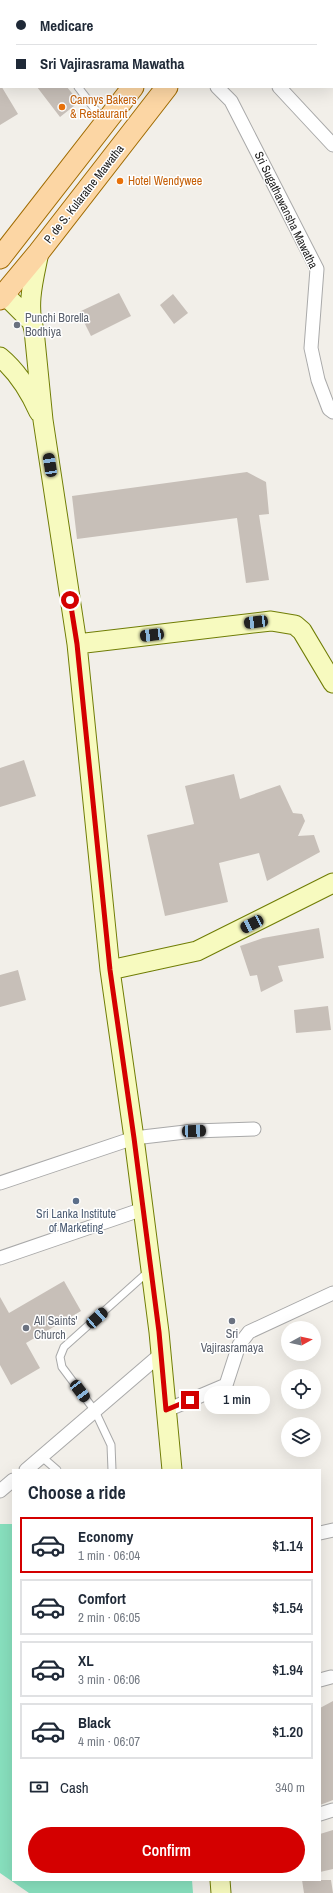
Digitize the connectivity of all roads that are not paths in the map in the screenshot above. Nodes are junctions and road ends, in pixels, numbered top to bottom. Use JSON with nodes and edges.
{"nodes":[{"id":1,"x":79,"y":88,"type":"edge"},
{"id":2,"x":132,"y":88,"type":"edge"},
{"id":3,"x":166,"y":88,"type":"edge"},
{"id":4,"x":218,"y":88,"type":"edge"},
{"id":5,"x":280,"y":88,"type":"edge"},
{"id":6,"x":105,"y":123,"type":"junction"},
{"id":7,"x":333,"y":145,"type":"edge"},
{"id":8,"x":39,"y":252,"type":"junction"},
{"id":9,"x":0,"y":258,"type":"edge"},
{"id":10,"x":1,"y":297,"type":"edge"},
{"id":11,"x":31,"y":321,"type":"junction"},
{"id":12,"x":0,"y":357,"type":"edge"},
{"id":13,"x":333,"y":412,"type":"edge"},
{"id":14,"x":43,"y":420,"type":"junction"},
{"id":15,"x":77,"y":644,"type":"junction"},
{"id":16,"x":333,"y":683,"type":"edge"},
{"id":17,"x":333,"y":883,"type":"edge"},
{"id":18,"x":110,"y":970,"type":"junction"},
{"id":19,"x":254,"y":1129,"type":"dead end"},
{"id":20,"x":134,"y":1138,"type":"junction"},
{"id":21,"x":0,"y":1183,"type":"edge"},
{"id":22,"x":143,"y":1209,"type":"junction"},
{"id":23,"x":0,"y":1258,"type":"edge"},
{"id":24,"x":151,"y":1269,"type":"junction"},
{"id":25,"x":333,"y":1293,"type":"edge"},
{"id":26,"x":161,"y":1354,"type":"junction"},
{"id":27,"x":166,"y":1410,"type":"junction"},
{"id":28,"x":95,"y":1411,"type":"junction"},
{"id":29,"x":42,"y":1457,"type":"junction"},
{"id":30,"x":27,"y":1469,"type":"edge"},
{"id":31,"x":56,"y":1469,"type":"edge"},
{"id":32,"x":112,"y":1469,"type":"edge"},
{"id":33,"x":172,"y":1469,"type":"edge"},
{"id":34,"x":12,"y":1481,"type":"edge"},
{"id":35,"x":0,"y":1491,"type":"edge"},
{"id":36,"x":333,"y":1530,"type":"edge"},
{"id":37,"x":321,"y":1533,"type":"edge"},
{"id":38,"x":333,"y":1810,"type":"edge"},
{"id":39,"x":321,"y":1814,"type":"edge"},
{"id":40,"x":220,"y":1881,"type":"edge"},
{"id":41,"x":221,"y":1893,"type":"edge"}],
"edges":[{"from":1,"to":6,"type":"lane"},
{"from":2,"to":6,"type":"main road"},
{"from":3,"to":8,"type":"main road","name":"P. de S. Kularatne Mawatha"},
{"from":4,"to":13,"type":"street","name":"Sri Sugathawansha Mawatha"},
{"from":5,"to":7,"type":"street"},
{"from":6,"to":9,"type":"main road"},
{"from":8,"to":10,"type":"main road","name":"P. de S. Kularatne Mawatha"},
{"from":8,"to":11,"type":"main road"},
{"from":10,"to":11,"type":"main road"},
{"from":11,"to":14,"type":"main road"},
{"from":12,"to":14,"type":"main road"},
{"from":14,"to":15,"type":"main road"},
{"from":15,"to":16,"type":"main road"},
{"from":15,"to":18,"type":"main road"},
{"from":17,"to":18,"type":"main road"},
{"from":18,"to":20,"type":"main road"},
{"from":19,"to":20,"type":"street"},
{"from":20,"to":21,"type":"street"},
{"from":20,"to":22,"type":"main road"},
{"from":22,"to":23,"type":"street"},
{"from":22,"to":24,"type":"main road"},
{"from":24,"to":26,"type":"main road"},
{"from":24,"to":28,"type":"lane"},
{"from":25,"to":27,"type":"street"},
{"from":26,"to":27,"type":"main road"},
{"from":26,"to":28,"type":"street"},
{"from":27,"to":33,"type":"main road"},
{"from":28,"to":29,"type":"street"},
{"from":28,"to":32,"type":"lane"},
{"from":29,"to":30,"type":"street"},
{"from":29,"to":31,"type":"lane"},
{"from":34,"to":35,"type":"street"},
{"from":36,"to":37,"type":"street"},
{"from":38,"to":39,"type":"street"},
{"from":40,"to":41,"type":"main road"}]}
